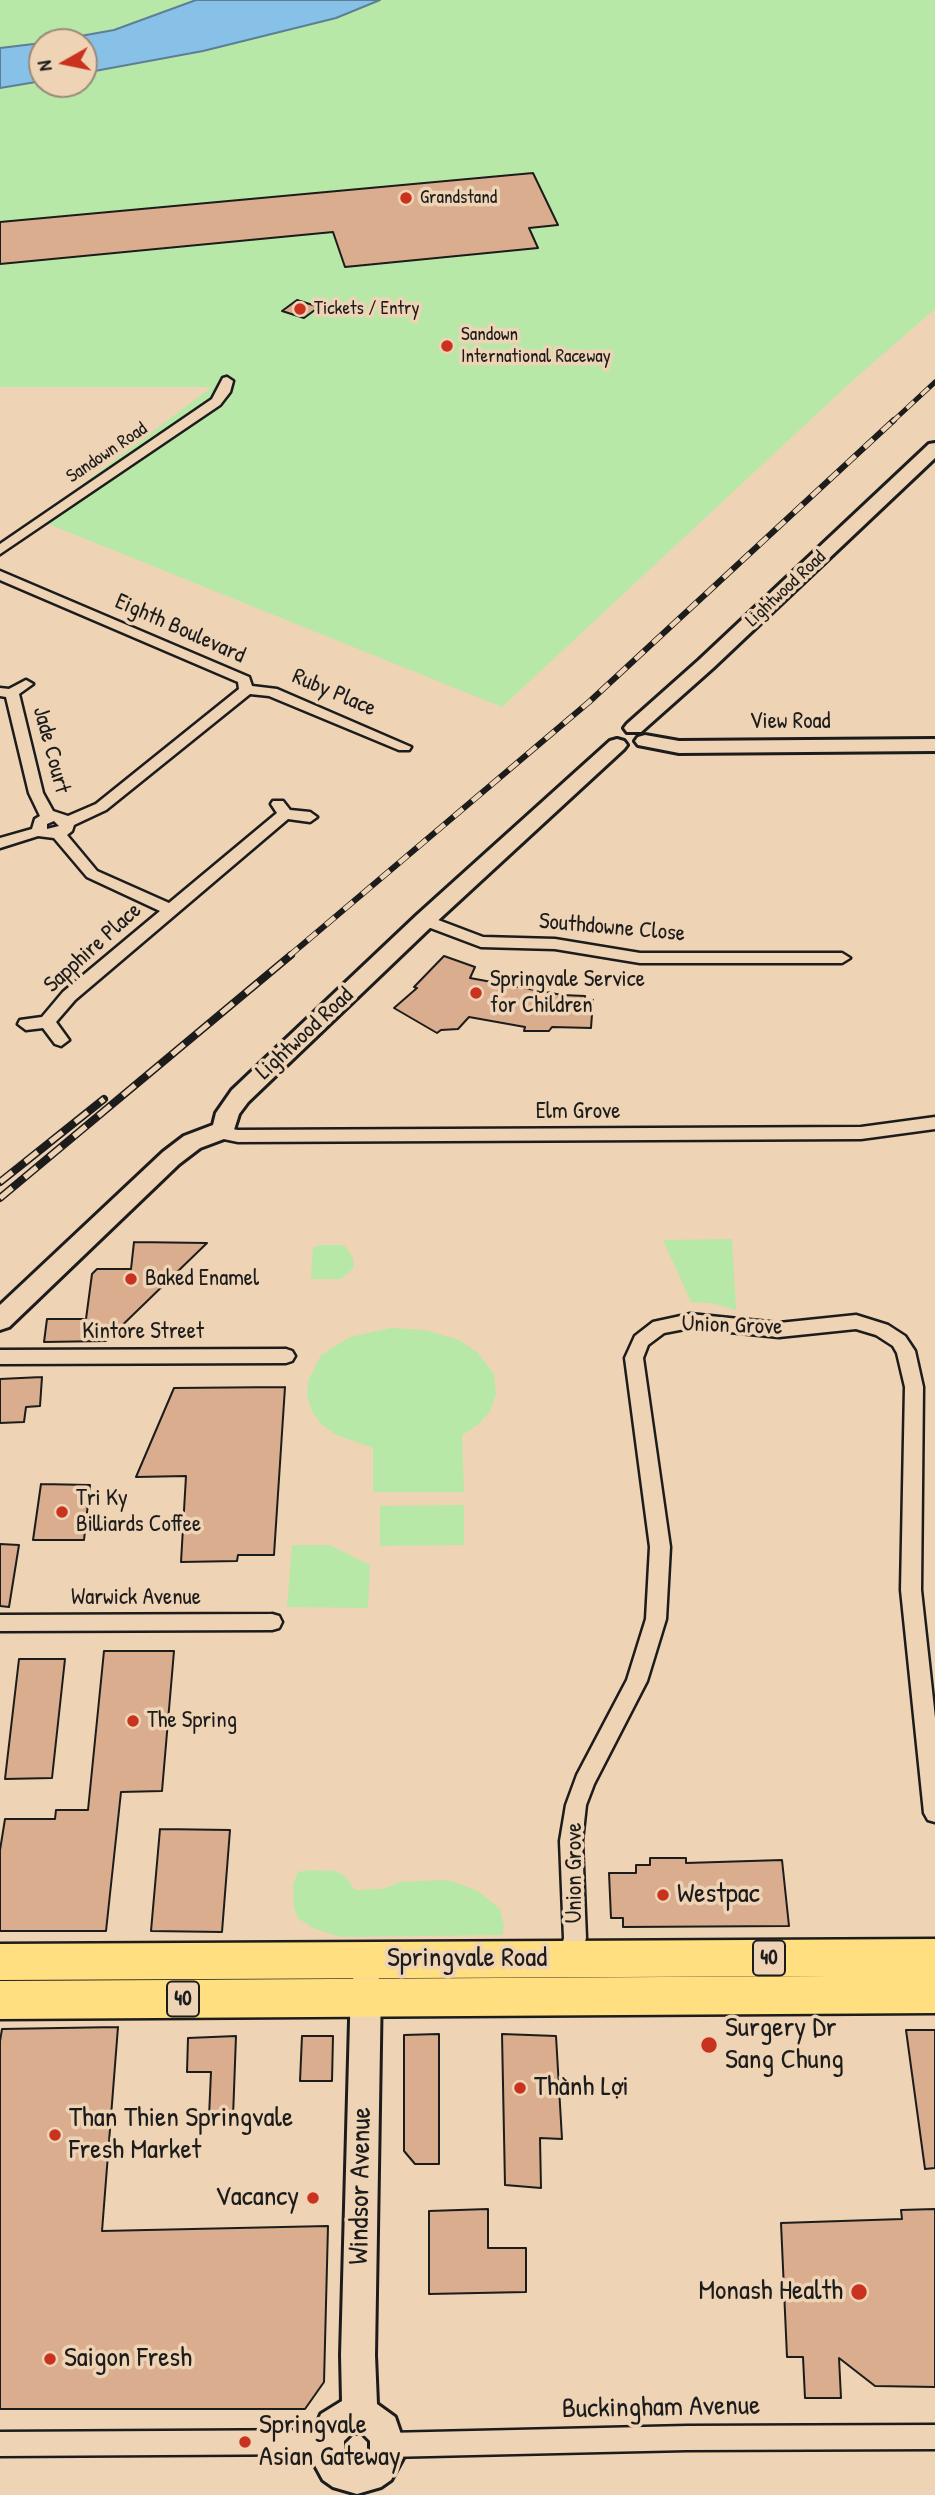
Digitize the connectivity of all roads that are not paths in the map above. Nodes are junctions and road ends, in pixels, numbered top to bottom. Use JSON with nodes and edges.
{"nodes":[{"id":1,"x":227,"y":381,"type":"dead end"},
{"id":2,"x":935,"y":449,"type":"edge"},
{"id":3,"x":0,"y":550,"type":"edge"},
{"id":4,"x":0,"y":575,"type":"edge"},
{"id":5,"x":26,"y":684,"type":"dead end"},
{"id":6,"x":246,"y":689,"type":"junction"},
{"id":7,"x":6,"y":693,"type":"edge"},
{"id":8,"x":639,"y":734,"type":"junction"},
{"id":9,"x":935,"y":746,"type":"edge"},
{"id":10,"x":404,"y":747,"type":"dead end"},
{"id":11,"x":310,"y":817,"type":"dead end"},
{"id":12,"x":44,"y":824,"type":"junction"},
{"id":13,"x":63,"y":828,"type":"junction"},
{"id":14,"x":0,"y":843,"type":"edge"},
{"id":15,"x":171,"y":910,"type":"junction"},
{"id":16,"x":425,"y":920,"type":"junction"},
{"id":17,"x":842,"y":958,"type":"dead end"},
{"id":18,"x":47,"y":1022,"type":"junction"},
{"id":19,"x":26,"y":1024,"type":"dead end"},
{"id":20,"x":61,"y":1040,"type":"dead end"},
{"id":21,"x":935,"y":1123,"type":"edge"},
{"id":22,"x":220,"y":1133,"type":"junction"},
{"id":23,"x":0,"y":1320,"type":"edge"},
{"id":24,"x":286,"y":1356,"type":"dead end"},
{"id":25,"x":0,"y":1357,"type":"edge"},
{"id":26,"x":272,"y":1622,"type":"dead end"},
{"id":27,"x":0,"y":1623,"type":"edge"},
{"id":28,"x":935,"y":1813,"type":"edge"},
{"id":29,"x":935,"y":1957,"type":"edge"},
{"id":30,"x":0,"y":1962,"type":"edge"},
{"id":31,"x":569,"y":1977,"type":"junction"},
{"id":32,"x":366,"y":1978,"type":"junction"},
{"id":33,"x":935,"y":1994,"type":"edge"},
{"id":34,"x":0,"y":2000,"type":"edge"},
{"id":35,"x":360,"y":2414,"type":"junction"},
{"id":36,"x":935,"y":2437,"type":"edge"},
{"id":37,"x":327,"y":2442,"type":"junction"},
{"id":38,"x":0,"y":2444,"type":"edge"},
{"id":39,"x":387,"y":2445,"type":"junction"},
{"id":40,"x":358,"y":2486,"type":"edge"}],
"edges":[{"from":1,"to":3,"type":"street","name":"Sandown Road"},
{"from":2,"to":8,"type":"main road","name":"Lightwood Road"},
{"from":4,"to":6,"type":"street","name":"Eighth Boulevard"},
{"from":5,"to":7,"type":"street","name":"Jade Court"},
{"from":6,"to":10,"type":"street","name":"Ruby Place"},
{"from":6,"to":13,"type":"street","name":"Eighth Boulevard"},
{"from":7,"to":12,"type":"street","name":"Jade Court"},
{"from":8,"to":9,"type":"main road","name":"View Road"},
{"from":8,"to":16,"type":"main road","name":"Lightwood Road"},
{"from":11,"to":15,"type":"street","name":"Sapphire Place"},
{"from":12,"to":13,"type":"street"},
{"from":12,"to":14,"type":"street"},
{"from":13,"to":15,"type":"street","name":"Sapphire Place"},
{"from":15,"to":18,"type":"street","name":"Sapphire Place"},
{"from":16,"to":17,"type":"street","name":"Southdowne Close"},
{"from":16,"to":22,"type":"main road","name":"Lightwood Road"},
{"from":18,"to":19,"type":"street","name":"Sapphire Place"},
{"from":18,"to":20,"type":"street","name":"Sapphire Place"},
{"from":21,"to":22,"type":"street","name":"Elm Grove"},
{"from":22,"to":23,"type":"main road"},
{"from":24,"to":25,"type":"street","name":"Kintore Street"},
{"from":26,"to":27,"type":"street","name":"Warwick Avenue"},
{"from":28,"to":31,"type":"street","name":"Union Grove"},
{"from":29,"to":31,"type":"highway","name":"Springvale Road","number":"40"},
{"from":30,"to":32,"type":"highway","name":"Springvale Road","number":"40"},
{"from":31,"to":32,"type":"highway","name":"Springvale Road","number":"40"},
{"from":31,"to":33,"type":"highway","name":"Springvale Road","number":"40"},
{"from":32,"to":34,"type":"highway","name":"Springvale Road","number":"40"},
{"from":32,"to":35,"type":"main road","name":"Windsor Avenue"},
{"from":35,"to":37,"type":"main road"},
{"from":35,"to":39,"type":"main road"},
{"from":36,"to":39,"type":"street","name":"Buckingham Avenue"},
{"from":37,"to":38,"type":"street"},
{"from":37,"to":40,"type":"main road"},
{"from":39,"to":40,"type":"main road"}]}
